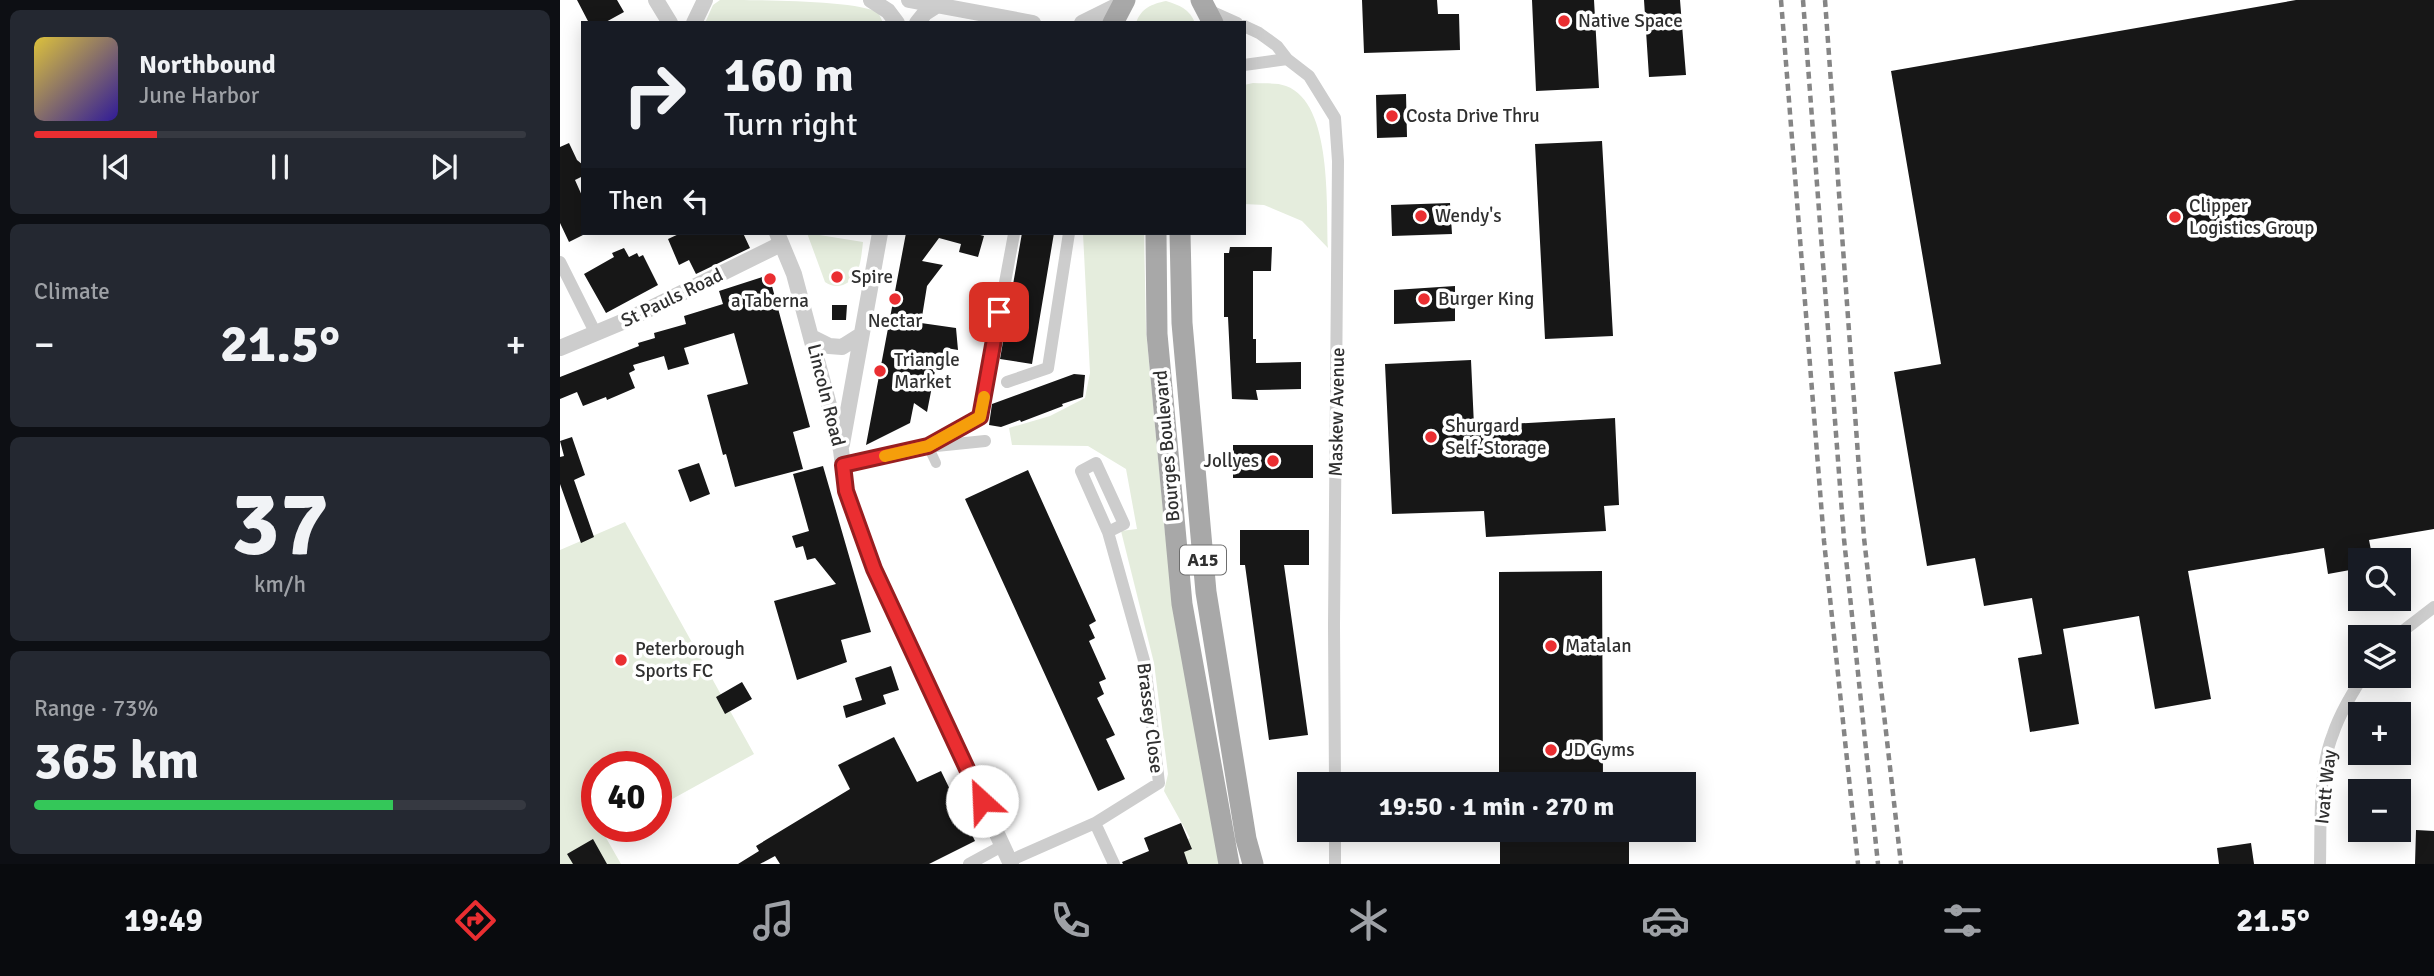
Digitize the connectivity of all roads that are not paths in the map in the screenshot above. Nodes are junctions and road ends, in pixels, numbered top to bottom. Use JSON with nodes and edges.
{"nodes":[{"id":1,"x":656,"y":0,"type":"edge"},
{"id":2,"x":705,"y":0,"type":"edge"},
{"id":3,"x":871,"y":0,"type":"edge"},
{"id":4,"x":909,"y":0,"type":"edge"},
{"id":5,"x":1123,"y":1,"type":"edge"},
{"id":6,"x":936,"y":3,"type":"edge"},
{"id":7,"x":1207,"y":11,"type":"edge"},
{"id":8,"x":669,"y":21,"type":"edge"},
{"id":9,"x":695,"y":21,"type":"edge"},
{"id":10,"x":896,"y":21,"type":"edge"},
{"id":11,"x":919,"y":21,"type":"edge"},
{"id":12,"x":1025,"y":21,"type":"edge"},
{"id":13,"x":1086,"y":21,"type":"edge"},
{"id":14,"x":1113,"y":21,"type":"edge"},
{"id":15,"x":1232,"y":21,"type":"edge"},
{"id":16,"x":1246,"y":27,"type":"edge"},
{"id":17,"x":1287,"y":59,"type":"junction"},
{"id":18,"x":1246,"y":65,"type":"edge"},
{"id":19,"x":880,"y":235,"type":"edge"},
{"id":20,"x":1014,"y":235,"type":"edge"},
{"id":21,"x":1069,"y":235,"type":"edge"},
{"id":22,"x":779,"y":238,"type":"edge"},
{"id":23,"x":1180,"y":242,"type":"edge"},
{"id":24,"x":1156,"y":243,"type":"edge"},
{"id":25,"x":560,"y":262,"type":"edge"},
{"id":26,"x":596,"y":334,"type":"junction"},
{"id":27,"x":861,"y":335,"type":"junction"},
{"id":28,"x":811,"y":337,"type":"junction"},
{"id":29,"x":560,"y":348,"type":"edge"},
{"id":30,"x":1007,"y":382,"type":"dead end"},
{"id":31,"x":985,"y":441,"type":"dead end"},
{"id":32,"x":928,"y":446,"type":"junction"},
{"id":33,"x":842,"y":458,"type":"junction"},
{"id":34,"x":936,"y":463,"type":"dead end"},
{"id":35,"x":1108,"y":531,"type":"junction"},
{"id":36,"x":2434,"y":607,"type":"edge"},
{"id":37,"x":2411,"y":625,"type":"edge"},
{"id":38,"x":2356,"y":688,"type":"edge"},
{"id":39,"x":1335,"y":772,"type":"edge"},
{"id":40,"x":1096,"y":823,"type":"junction"},
{"id":41,"x":1335,"y":842,"type":"edge"},
{"id":42,"x":1008,"y":857,"type":"edge"},
{"id":43,"x":969,"y":864,"type":"edge"},
{"id":44,"x":1114,"y":864,"type":"edge"},
{"id":45,"x":1229,"y":864,"type":"edge"},
{"id":46,"x":1253,"y":864,"type":"edge"},
{"id":47,"x":1335,"y":864,"type":"edge"},
{"id":48,"x":2320,"y":864,"type":"edge"}],
"edges":[{"from":1,"to":8,"type":"street"},
{"from":2,"to":9,"type":"street"},
{"from":3,"to":10,"type":"street"},
{"from":4,"to":6,"type":"street"},
{"from":5,"to":13,"type":"street"},
{"from":5,"to":14,"type":"main road"},
{"from":6,"to":11,"type":"street"},
{"from":6,"to":12,"type":"street"},
{"from":7,"to":15,"type":"street"},
{"from":16,"to":17,"type":"street","name":"Maskew Avenue"},
{"from":17,"to":18,"type":"street"},
{"from":17,"to":39,"type":"street","name":"Maskew Avenue"},
{"from":19,"to":27,"type":"street"},
{"from":20,"to":32,"type":"street"},
{"from":21,"to":30,"type":"street"},
{"from":22,"to":26,"type":"street","name":"St Pauls Road"},
{"from":22,"to":28,"type":"street","name":"Lincoln Road"},
{"from":23,"to":46,"type":"main road","name":"Bourges Boulevard","number":"A15"},
{"from":24,"to":45,"type":"main road","name":"Bourges Boulevard","number":"A15"},
{"from":25,"to":26,"type":"street"},
{"from":26,"to":29,"type":"street","name":"St Pauls Road"},
{"from":27,"to":28,"type":"street"},
{"from":27,"to":33,"type":"street"},
{"from":28,"to":33,"type":"street","name":"Lincoln Road"},
{"from":31,"to":32,"type":"street"},
{"from":32,"to":33,"type":"street"},
{"from":32,"to":34,"type":"street"},
{"from":33,"to":42,"type":"street","name":"Lincoln Road"},
{"from":35,"to":35,"type":"street","name":"Brassey Close"},
{"from":35,"to":40,"type":"street","name":"Brassey Close"},
{"from":36,"to":37,"type":"street"},
{"from":38,"to":48,"type":"street","name":"Ivatt Way"},
{"from":40,"to":42,"type":"street","name":"Brassey Close"},
{"from":40,"to":44,"type":"street"},
{"from":41,"to":47,"type":"street"},
{"from":42,"to":43,"type":"street","name":"Brassey Close"}]}
